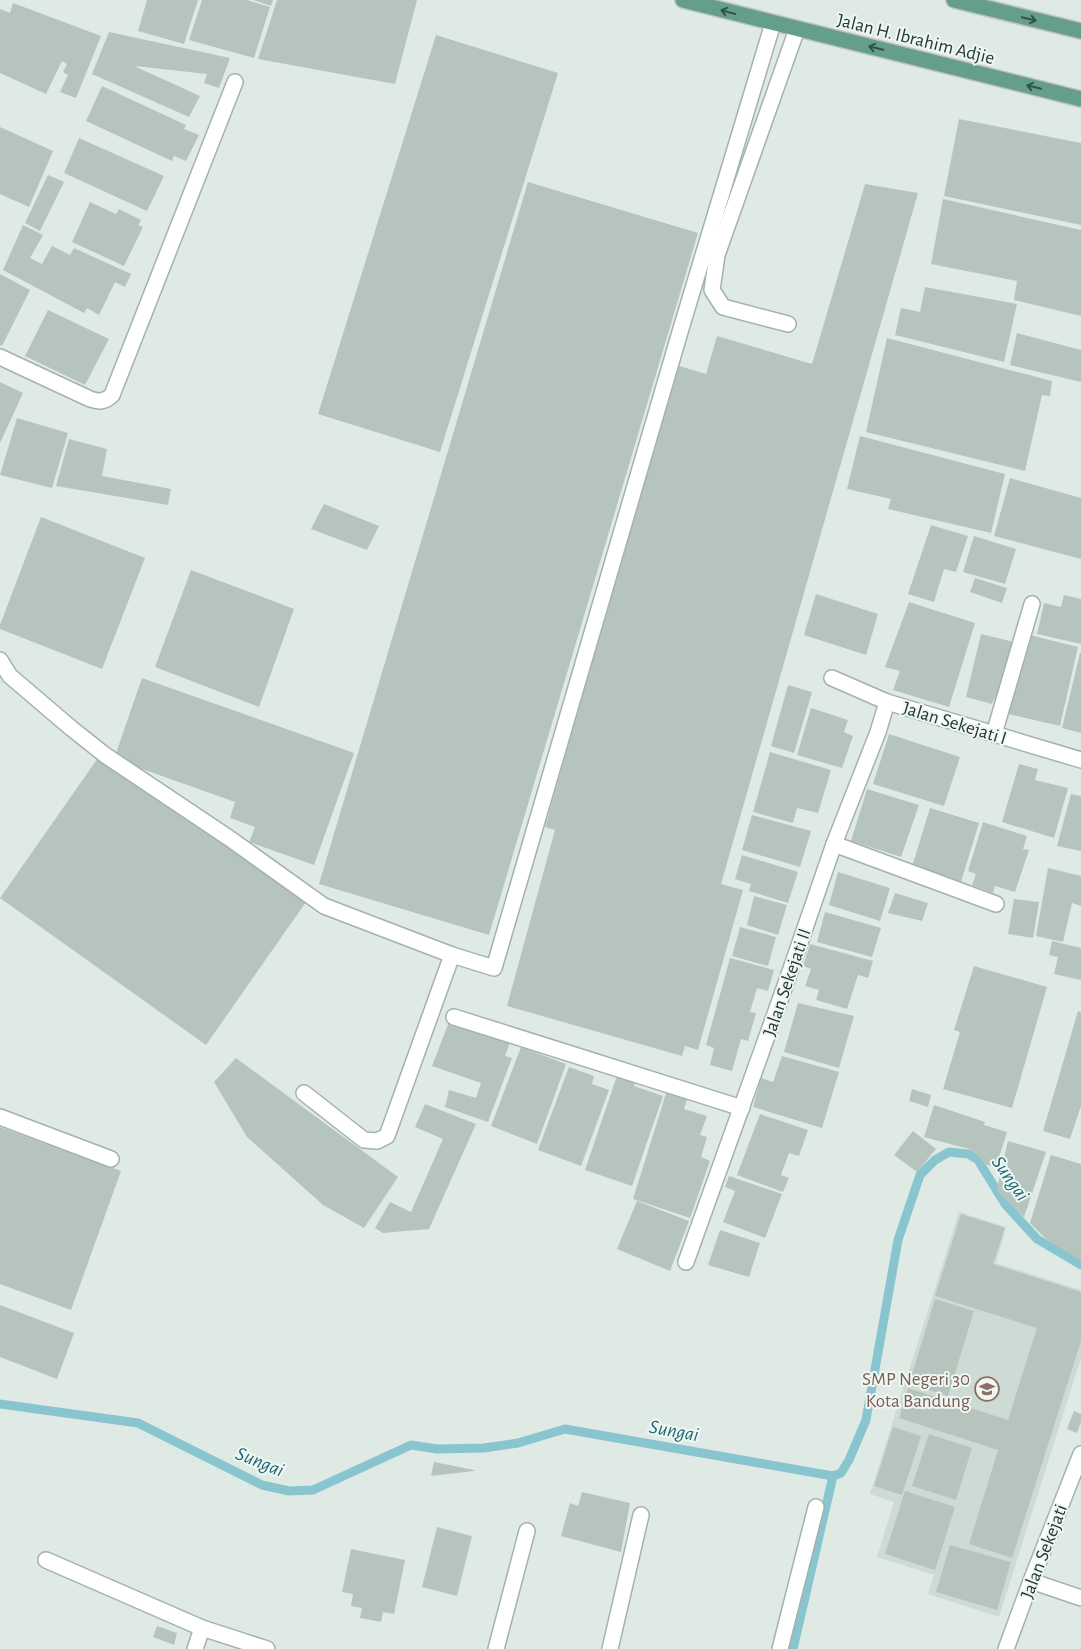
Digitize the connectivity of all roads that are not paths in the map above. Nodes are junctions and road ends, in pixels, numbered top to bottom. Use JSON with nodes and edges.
{"nodes":[{"id":1,"x":683,"y":0,"type":"edge"},
{"id":2,"x":956,"y":0,"type":"edge"},
{"id":3,"x":983,"y":4,"type":"edge"},
{"id":4,"x":773,"y":23,"type":"junction"},
{"id":5,"x":797,"y":29,"type":"junction"},
{"id":6,"x":1081,"y":31,"type":"edge"},
{"id":7,"x":236,"y":82,"type":"dead end"},
{"id":8,"x":1081,"y":99,"type":"edge"},
{"id":9,"x":788,"y":324,"type":"dead end"},
{"id":10,"x":0,"y":357,"type":"edge"},
{"id":11,"x":1032,"y":604,"type":"dead end"},
{"id":12,"x":0,"y":660,"type":"edge"},
{"id":13,"x":832,"y":678,"type":"dead end"},
{"id":14,"x":887,"y":702,"type":"junction"},
{"id":15,"x":994,"y":734,"type":"junction"},
{"id":16,"x":1081,"y":760,"type":"edge"},
{"id":17,"x":834,"y":844,"type":"junction"},
{"id":18,"x":996,"y":904,"type":"dead end"},
{"id":19,"x":452,"y":955,"type":"junction"},
{"id":20,"x":454,"y":1017,"type":"dead end"},
{"id":21,"x":304,"y":1093,"type":"dead end"},
{"id":22,"x":742,"y":1108,"type":"junction"},
{"id":23,"x":0,"y":1117,"type":"edge"},
{"id":24,"x":111,"y":1159,"type":"dead end"},
{"id":25,"x":686,"y":1262,"type":"dead end"},
{"id":26,"x":1081,"y":1454,"type":"edge"},
{"id":27,"x":816,"y":1507,"type":"dead end"},
{"id":28,"x":641,"y":1515,"type":"dead end"},
{"id":29,"x":527,"y":1531,"type":"dead end"},
{"id":30,"x":46,"y":1560,"type":"dead end"},
{"id":31,"x":1031,"y":1581,"type":"junction"},
{"id":32,"x":1081,"y":1598,"type":"edge"},
{"id":33,"x":202,"y":1628,"type":"junction"},
{"id":34,"x":195,"y":1649,"type":"edge"},
{"id":35,"x":267,"y":1649,"type":"edge"},
{"id":36,"x":496,"y":1649,"type":"edge"},
{"id":37,"x":610,"y":1649,"type":"edge"},
{"id":38,"x":780,"y":1649,"type":"edge"},
{"id":39,"x":1006,"y":1649,"type":"edge"}],
"edges":[{"from":4,"to":1,"type":"main road","name":"Jalan H. Ibrahim Adjie","one_way":true},
{"from":2,"to":3,"type":"main road"},
{"from":3,"to":6,"type":"main road","one_way":true},
{"from":4,"to":5,"type":"main road","name":"Jalan H. Ibrahim Adjie"},
{"from":4,"to":19,"type":"street"},
{"from":8,"to":5,"type":"main road","name":"Jalan H. Ibrahim Adjie","one_way":true},
{"from":5,"to":9,"type":"street"},
{"from":7,"to":10,"type":"street"},
{"from":11,"to":15,"type":"street"},
{"from":12,"to":19,"type":"street"},
{"from":13,"to":14,"type":"street","name":"Jalan Sekejati I"},
{"from":14,"to":15,"type":"street","name":"Jalan Sekejati I"},
{"from":14,"to":17,"type":"street","name":"Jalan Sekejati II"},
{"from":15,"to":16,"type":"street","name":"Jalan Sekejati I"},
{"from":17,"to":18,"type":"street"},
{"from":17,"to":22,"type":"street","name":"Jalan Sekejati II"},
{"from":19,"to":21,"type":"street"},
{"from":20,"to":22,"type":"street"},
{"from":22,"to":25,"type":"street","name":"Jalan Sekejati II"},
{"from":23,"to":24,"type":"street"},
{"from":26,"to":31,"type":"street","name":"Jalan Sekejati"},
{"from":27,"to":38,"type":"street"},
{"from":28,"to":37,"type":"street"},
{"from":29,"to":36,"type":"street"},
{"from":30,"to":33,"type":"street"},
{"from":31,"to":32,"type":"street"},
{"from":31,"to":39,"type":"street","name":"Jalan Sekejati"},
{"from":33,"to":34,"type":"street"},
{"from":33,"to":35,"type":"street"}]}
